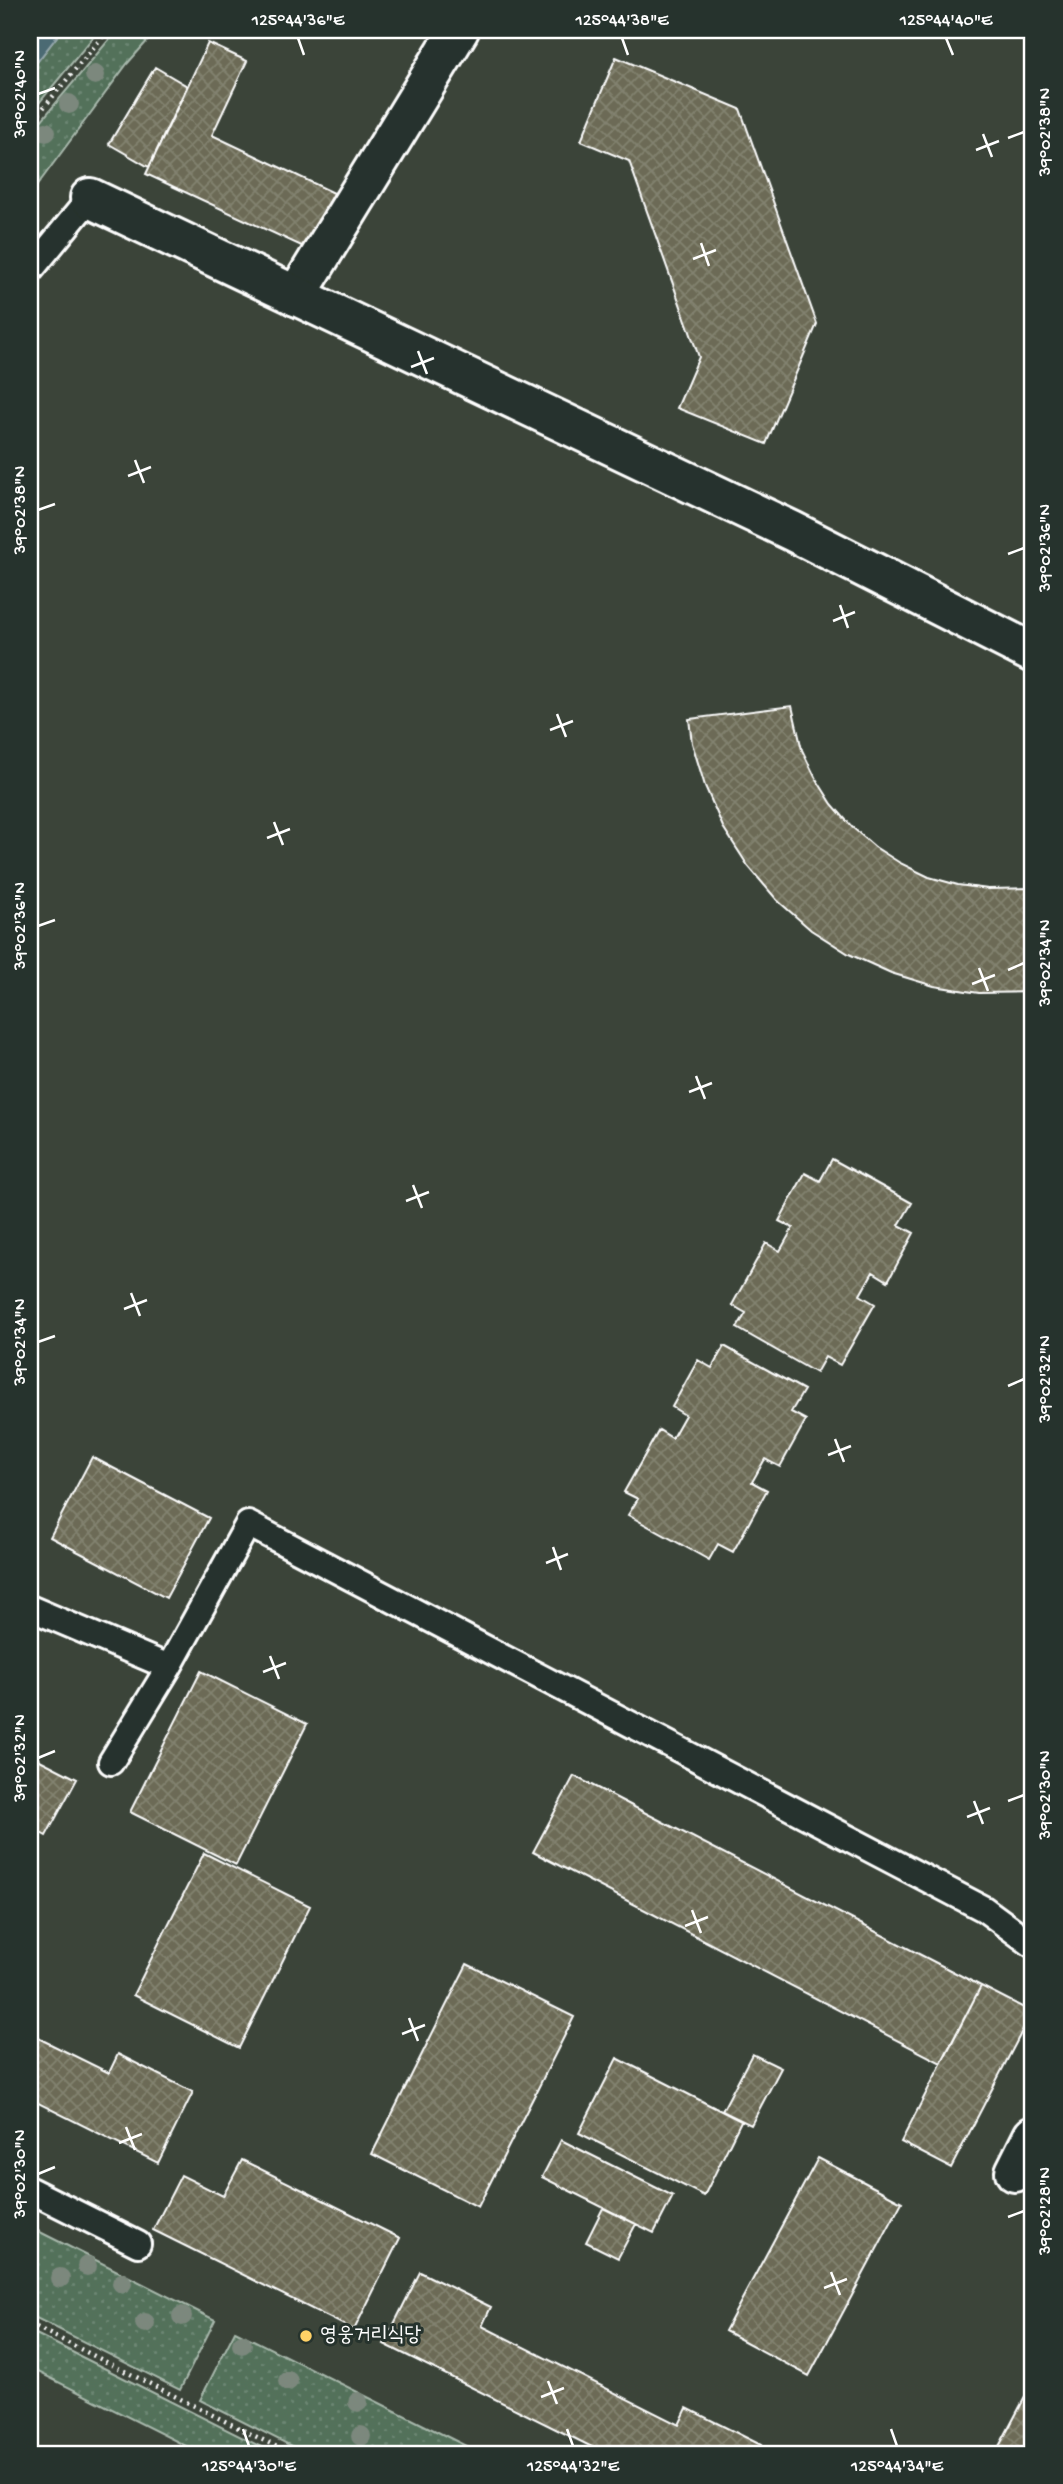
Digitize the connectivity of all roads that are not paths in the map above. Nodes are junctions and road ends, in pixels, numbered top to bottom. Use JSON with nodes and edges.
{"nodes":[{"id":1,"x":458,"y":30,"type":"edge"},
{"id":2,"x":90,"y":198,"type":"joint"},
{"id":3,"x":30,"y":271,"type":"edge"},
{"id":4,"x":296,"y":296,"type":"junction"},
{"id":5,"x":1033,"y":653,"type":"edge"},
{"id":6,"x":30,"y":1608,"type":"edge"},
{"id":7,"x":169,"y":1667,"type":"junction"},
{"id":8,"x":111,"y":1762,"type":"dead end"},
{"id":9,"x":1033,"y":1945,"type":"edge"},
{"id":10,"x":1033,"y":2136,"type":"edge"},
{"id":11,"x":1016,"y":2172,"type":"dead end"},
{"id":12,"x":30,"y":2190,"type":"edge"},
{"id":13,"x":138,"y":2244,"type":"dead end"}],
"edges":[{"from":1,"to":4,"type":"street"},
{"from":2,"to":3,"type":"lane"},
{"from":2,"to":4,"type":"street"},
{"from":4,"to":5,"type":"street"},
{"from":6,"to":7,"type":"lane"},
{"from":7,"to":8,"type":"lane"},
{"from":7,"to":9,"type":"lane"},
{"from":10,"to":11,"type":"street"},
{"from":12,"to":13,"type":"lane"}]}
